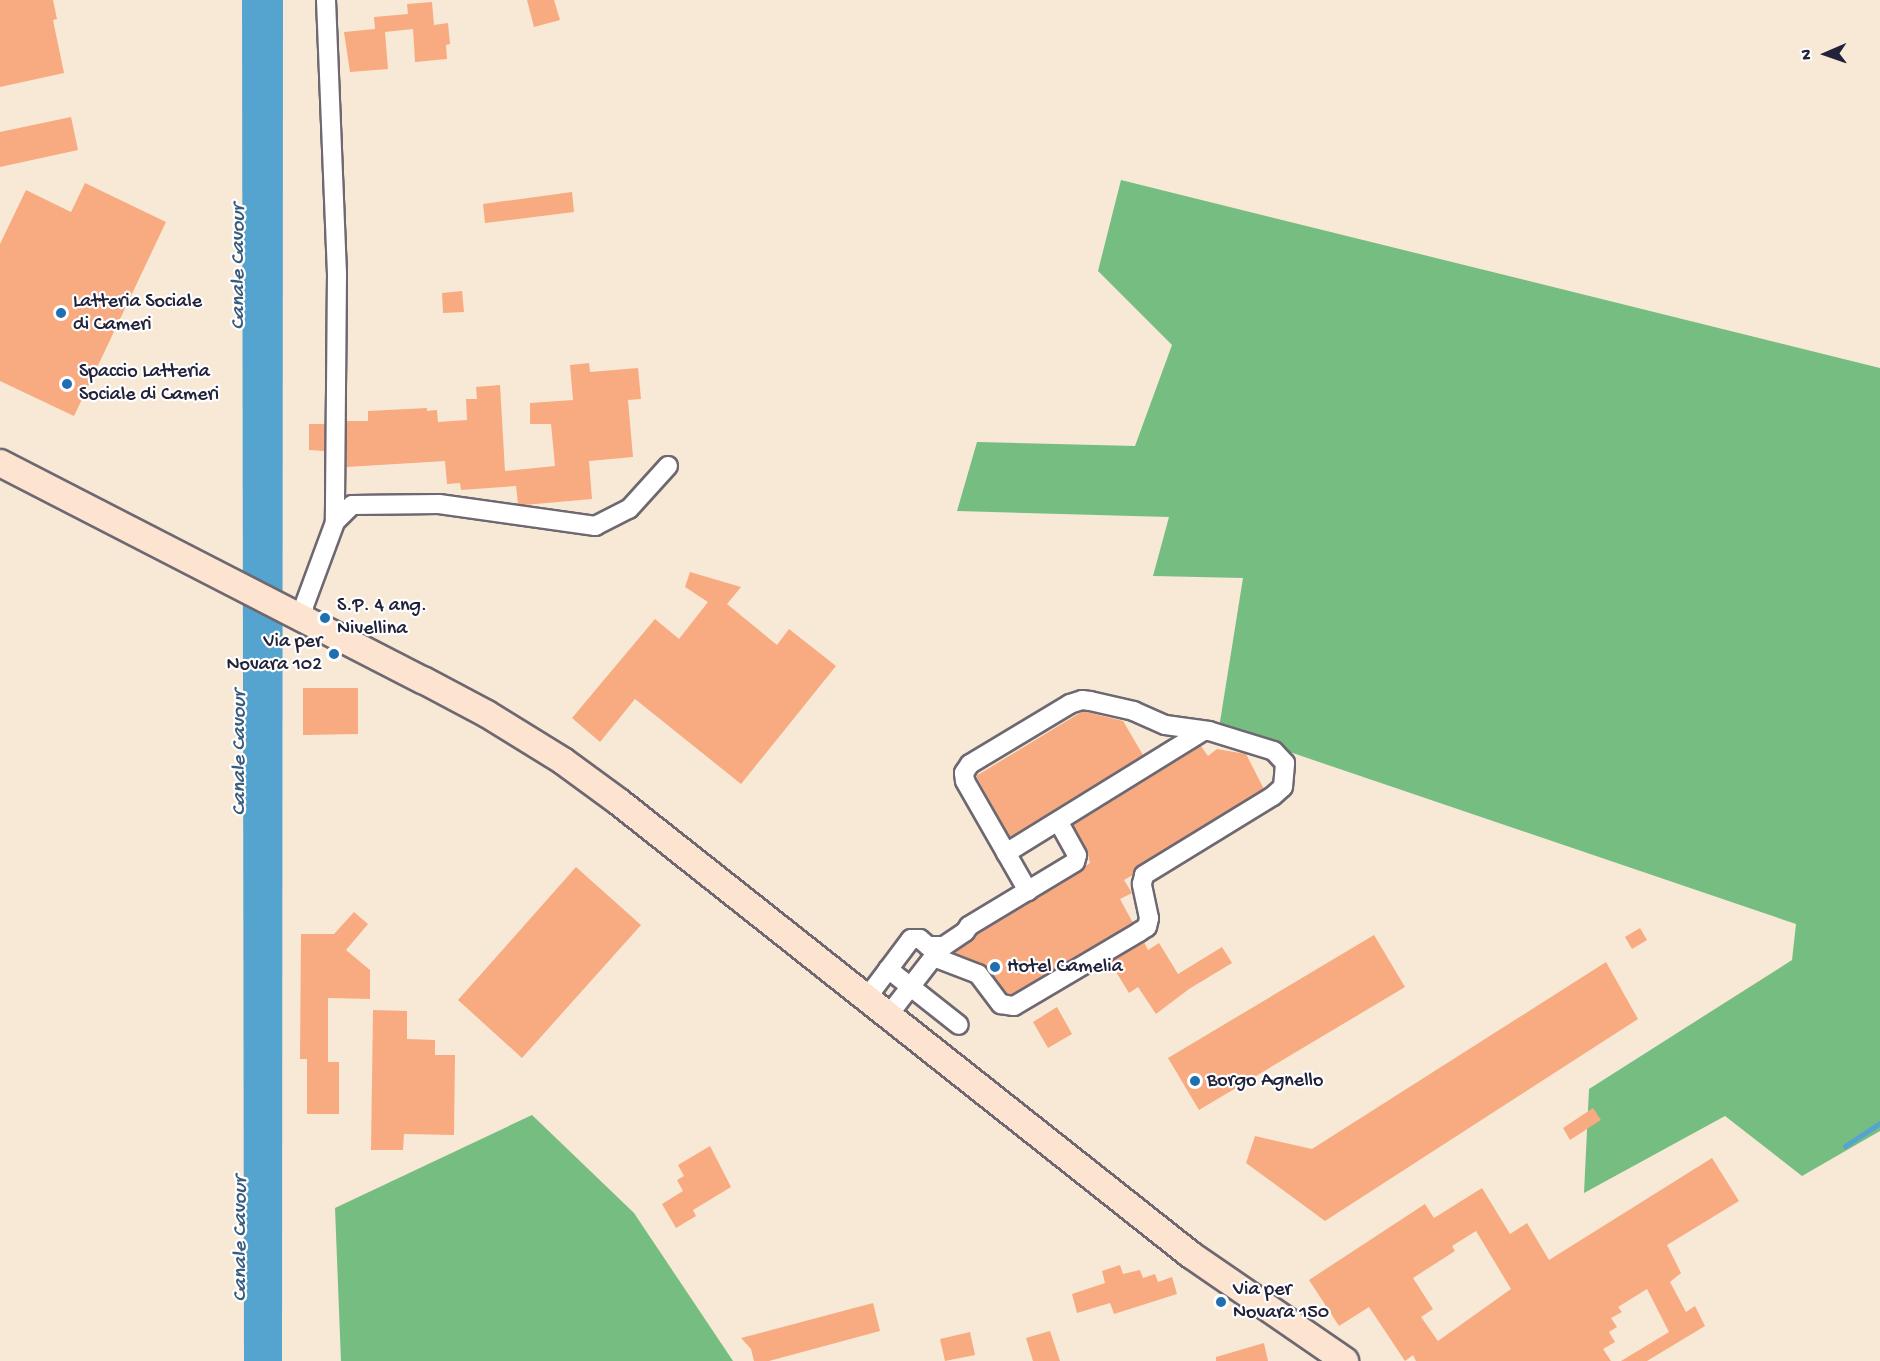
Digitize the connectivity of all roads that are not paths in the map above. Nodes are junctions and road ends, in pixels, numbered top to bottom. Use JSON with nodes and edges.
{"nodes":[{"id":1,"x":326,"y":0,"type":"edge"},
{"id":2,"x":0,"y":463,"type":"edge"},
{"id":3,"x":669,"y":466,"type":"dead end"},
{"id":4,"x":335,"y":522,"type":"junction"},
{"id":5,"x":298,"y":616,"type":"junction"},
{"id":6,"x":1202,"y":732,"type":"junction"},
{"id":7,"x":1059,"y":822,"type":"junction"},
{"id":8,"x":1006,"y":853,"type":"junction"},
{"id":9,"x":1028,"y":891,"type":"junction"},
{"id":10,"x":888,"y":969,"type":"junction"},
{"id":11,"x":910,"y":987,"type":"junction"},
{"id":12,"x":866,"y":999,"type":"junction"},
{"id":13,"x":887,"y":1017,"type":"junction"},
{"id":14,"x":959,"y":1025,"type":"dead end"},
{"id":15,"x":1345,"y":1361,"type":"edge"}],
"edges":[{"from":1,"to":4,"type":"street"},
{"from":2,"to":5,"type":"street"},
{"from":3,"to":4,"type":"street"},
{"from":4,"to":5,"type":"street"},
{"from":5,"to":12,"type":"street"},
{"from":6,"to":7,"type":"street"},
{"from":6,"to":8,"type":"street"},
{"from":6,"to":11,"type":"street"},
{"from":7,"to":8,"type":"street"},
{"from":7,"to":9,"type":"street"},
{"from":8,"to":9,"type":"street"},
{"from":9,"to":10,"type":"street"},
{"from":10,"to":11,"type":"street"},
{"from":10,"to":12,"type":"street"},
{"from":11,"to":13,"type":"street"},
{"from":11,"to":14,"type":"street"},
{"from":12,"to":13,"type":"street"},
{"from":13,"to":15,"type":"street"}]}
